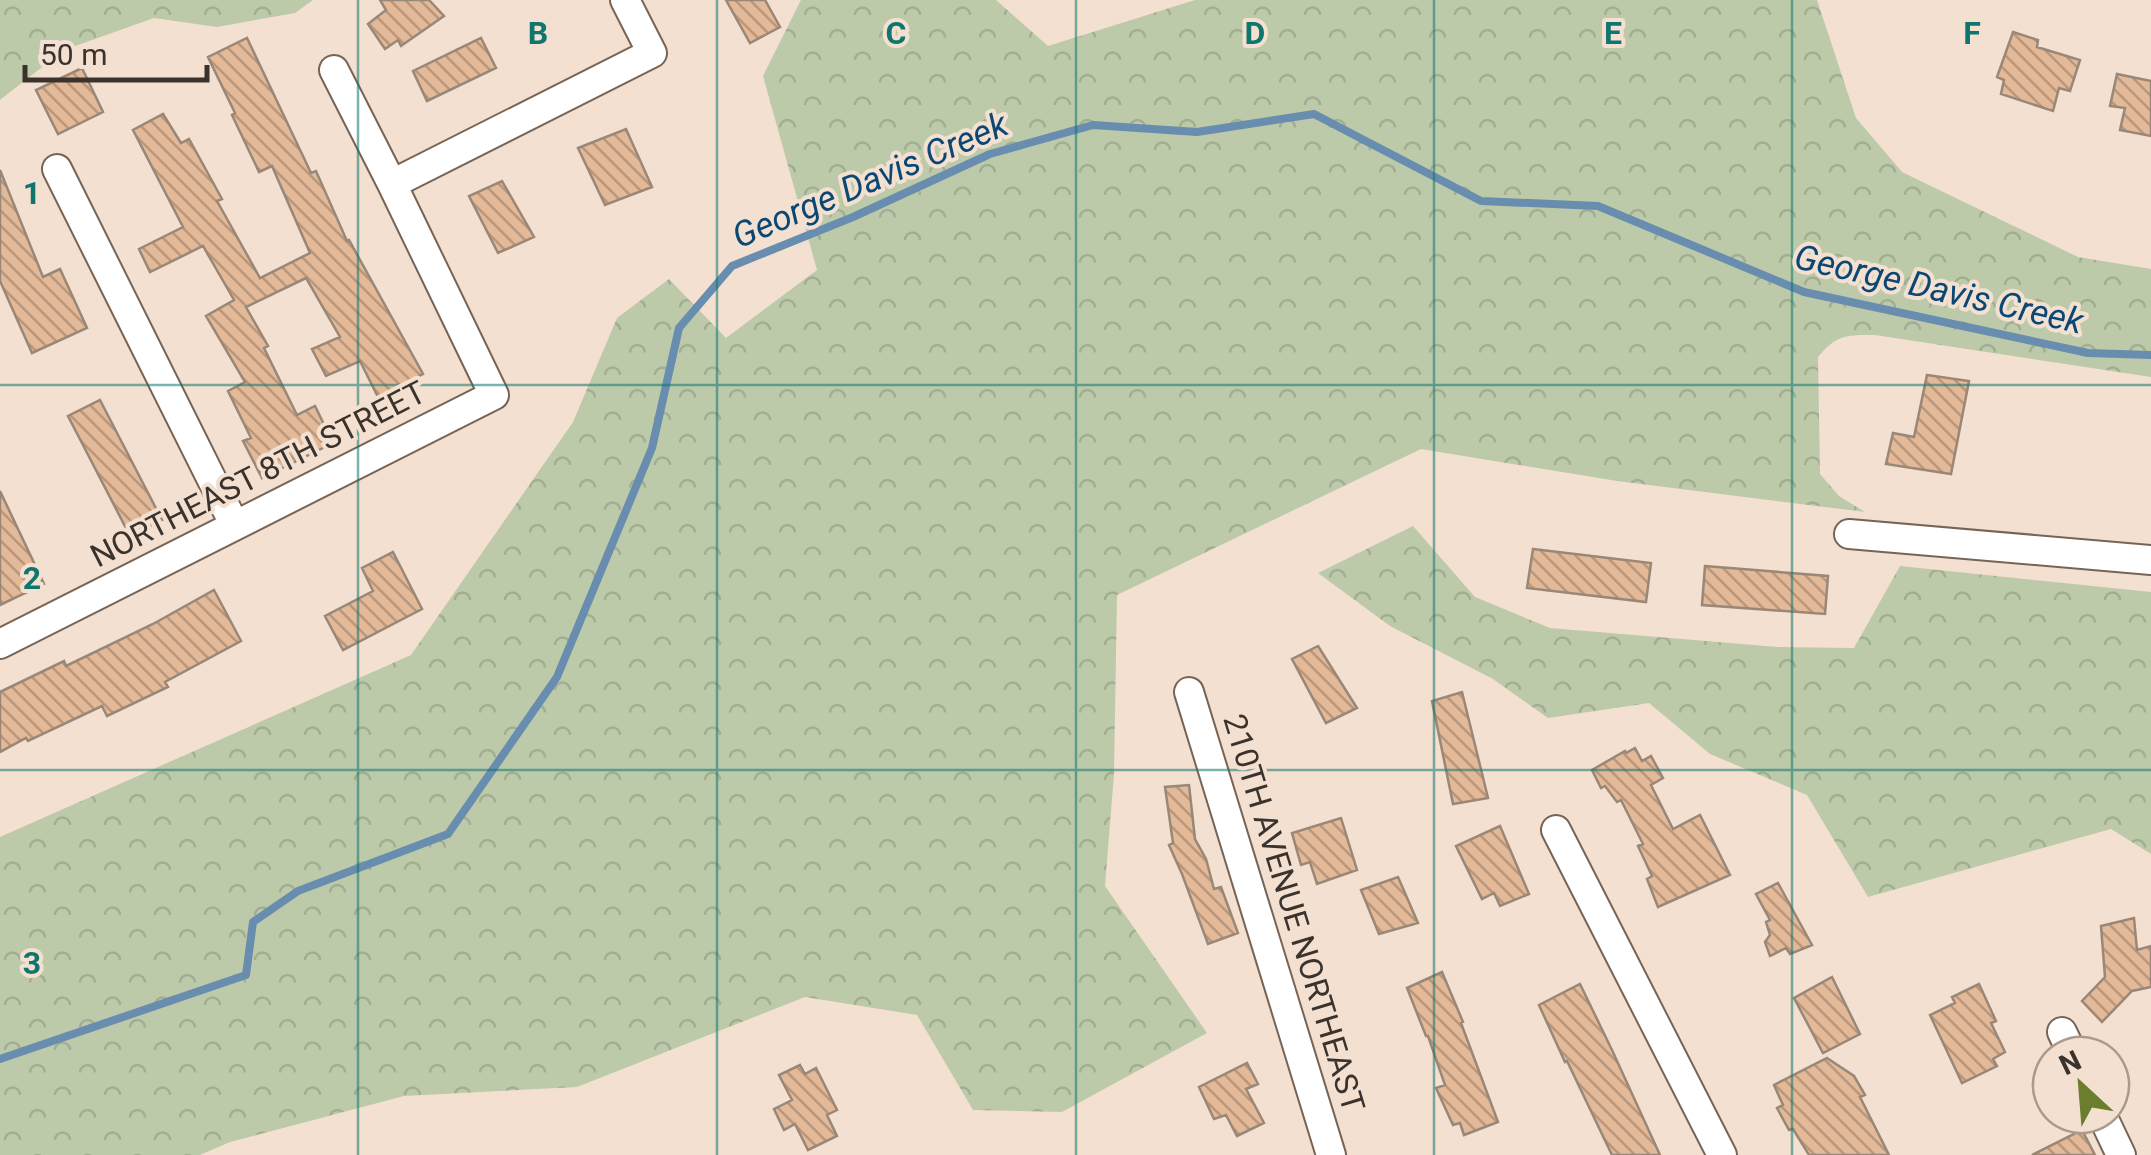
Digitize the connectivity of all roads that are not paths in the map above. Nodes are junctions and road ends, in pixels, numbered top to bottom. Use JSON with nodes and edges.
{"nodes":[{"id":1,"x":626,"y":0,"type":"edge"},
{"id":2,"x":334,"y":70,"type":"dead end"},
{"id":3,"x":57,"y":170,"type":"dead end"},
{"id":4,"x":392,"y":184,"type":"junction"},
{"id":5,"x":234,"y":524,"type":"junction"},
{"id":6,"x":1849,"y":534,"type":"dead end"},
{"id":7,"x":2151,"y":560,"type":"edge"},
{"id":8,"x":0,"y":644,"type":"edge"},
{"id":9,"x":1189,"y":692,"type":"dead end"},
{"id":10,"x":1556,"y":830,"type":"dead end"},
{"id":11,"x":1331,"y":1155,"type":"edge"},
{"id":12,"x":1722,"y":1155,"type":"edge"}],
"edges":[{"from":1,"to":4,"type":"street"},
{"from":2,"to":4,"type":"street"},
{"from":3,"to":5,"type":"street"},
{"from":4,"to":5,"type":"street","name":"NORTHEAST 8TH STREET"},
{"from":5,"to":8,"type":"street","name":"NORTHEAST 8TH STREET"},
{"from":6,"to":7,"type":"street"},
{"from":9,"to":11,"type":"street","name":"210TH AVENUE NORTHEAST"},
{"from":10,"to":12,"type":"street"}]}
